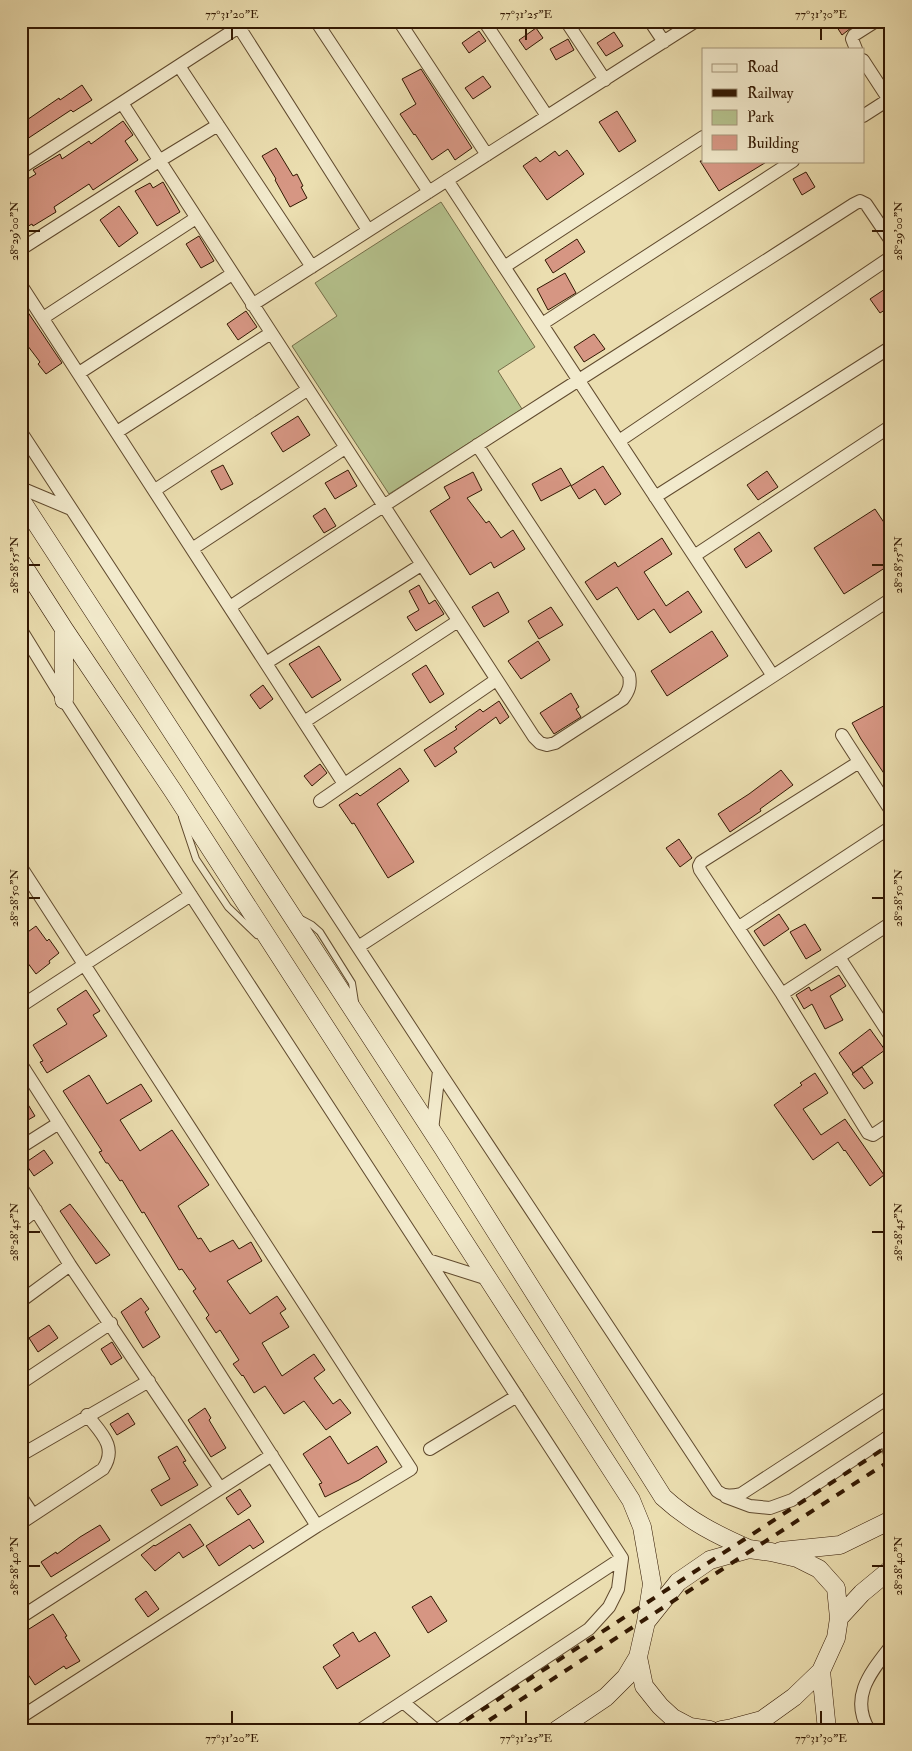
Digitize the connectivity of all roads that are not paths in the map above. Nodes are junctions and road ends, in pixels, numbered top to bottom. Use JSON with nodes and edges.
{"nodes":[{"id":1,"x":316,"y":21,"type":"edge"},
{"id":2,"x":399,"y":21,"type":"edge"},
{"id":3,"x":484,"y":21,"type":"edge"},
{"id":4,"x":566,"y":21,"type":"edge"},
{"id":5,"x":650,"y":21,"type":"edge"},
{"id":6,"x":696,"y":21,"type":"edge"},
{"id":7,"x":876,"y":21,"type":"edge"},
{"id":8,"x":243,"y":24,"type":"edge"},
{"id":9,"x":664,"y":42,"type":"junction"},
{"id":10,"x":856,"y":48,"type":"edge"},
{"id":11,"x":864,"y":61,"type":"edge"},
{"id":12,"x":179,"y":66,"type":"junction"},
{"id":13,"x":604,"y":80,"type":"junction"},
{"id":14,"x":890,"y":100,"type":"edge"},
{"id":15,"x":122,"y":103,"type":"junction"},
{"id":16,"x":864,"y":115,"type":"edge"},
{"id":17,"x":548,"y":116,"type":"junction"},
{"id":18,"x":218,"y":125,"type":"junction"},
{"id":19,"x":702,"y":138,"type":"edge"},
{"id":20,"x":487,"y":155,"type":"junction"},
{"id":21,"x":159,"y":161,"type":"junction"},
{"id":22,"x":791,"y":162,"type":"edge"},
{"id":23,"x":21,"y":168,"type":"edge"},
{"id":24,"x":447,"y":180,"type":"junction"},
{"id":25,"x":429,"y":192,"type":"junction"},
{"id":26,"x":196,"y":218,"type":"junction"},
{"id":27,"x":368,"y":230,"type":"junction"},
{"id":28,"x":891,"y":241,"type":"edge"},
{"id":29,"x":21,"y":249,"type":"edge"},
{"id":30,"x":891,"y":257,"type":"edge"},
{"id":31,"x":312,"y":267,"type":"junction"},
{"id":32,"x":504,"y":267,"type":"junction"},
{"id":33,"x":232,"y":274,"type":"junction"},
{"id":34,"x":21,"y":285,"type":"edge"},
{"id":35,"x":252,"y":304,"type":"junction"},
{"id":36,"x":43,"y":318,"type":"junction"},
{"id":37,"x":542,"y":324,"type":"junction"},
{"id":38,"x":271,"y":333,"type":"junction"},
{"id":39,"x":891,"y":347,"type":"edge"},
{"id":40,"x":79,"y":374,"type":"junction"},
{"id":41,"x":579,"y":381,"type":"junction"},
{"id":42,"x":308,"y":390,"type":"junction"},
{"id":43,"x":891,"y":426,"type":"edge"},
{"id":44,"x":21,"y":432,"type":"edge"},
{"id":45,"x":116,"y":432,"type":"junction"},
{"id":46,"x":618,"y":441,"type":"junction"},
{"id":47,"x":477,"y":446,"type":"junction"},
{"id":48,"x":345,"y":448,"type":"junction"},
{"id":49,"x":21,"y":488,"type":"edge"},
{"id":50,"x":154,"y":490,"type":"junction"},
{"id":51,"x":655,"y":497,"type":"junction"},
{"id":52,"x":21,"y":500,"type":"edge"},
{"id":53,"x":383,"y":505,"type":"junction"},
{"id":54,"x":71,"y":509,"type":"junction"},
{"id":55,"x":192,"y":548,"type":"junction"},
{"id":56,"x":694,"y":556,"type":"junction"},
{"id":57,"x":21,"y":562,"type":"edge"},
{"id":58,"x":421,"y":565,"type":"junction"},
{"id":59,"x":889,"y":605,"type":"edge"},
{"id":60,"x":230,"y":607,"type":"junction"},
{"id":61,"x":458,"y":621,"type":"junction"},
{"id":62,"x":64,"y":629,"type":"junction"},
{"id":63,"x":21,"y":630,"type":"edge"},
{"id":64,"x":266,"y":663,"type":"junction"},
{"id":65,"x":773,"y":676,"type":"junction"},
{"id":66,"x":496,"y":680,"type":"junction"},
{"id":67,"x":64,"y":700,"type":"junction"},
{"id":68,"x":304,"y":722,"type":"junction"},
{"id":69,"x":842,"y":735,"type":"dead end"},
{"id":70,"x":859,"y":762,"type":"junction"},
{"id":71,"x":344,"y":784,"type":"junction"},
{"id":72,"x":320,"y":801,"type":"dead end"},
{"id":73,"x":891,"y":811,"type":"edge"},
{"id":74,"x":891,"y":827,"type":"edge"},
{"id":75,"x":21,"y":867,"type":"edge"},
{"id":76,"x":191,"y":895,"type":"junction"},
{"id":77,"x":891,"y":923,"type":"edge"},
{"id":78,"x":739,"y":927,"type":"junction"},
{"id":79,"x":358,"y":947,"type":"junction"},
{"id":80,"x":839,"y":957,"type":"junction"},
{"id":81,"x":85,"y":964,"type":"junction"},
{"id":82,"x":782,"y":994,"type":"junction"},
{"id":83,"x":21,"y":1006,"type":"edge"},
{"id":84,"x":891,"y":1037,"type":"edge"},
{"id":85,"x":21,"y":1064,"type":"edge"},
{"id":86,"x":439,"y":1071,"type":"junction"},
{"id":87,"x":59,"y":1123,"type":"junction"},
{"id":88,"x":891,"y":1123,"type":"edge"},
{"id":89,"x":432,"y":1130,"type":"junction"},
{"id":90,"x":21,"y":1147,"type":"edge"},
{"id":91,"x":21,"y":1187,"type":"edge"},
{"id":92,"x":36,"y":1210,"type":"junction"},
{"id":93,"x":21,"y":1222,"type":"edge"},
{"id":94,"x":428,"y":1260,"type":"junction"},
{"id":95,"x":70,"y":1265,"type":"junction"},
{"id":96,"x":488,"y":1279,"type":"junction"},
{"id":97,"x":21,"y":1301,"type":"edge"},
{"id":98,"x":111,"y":1323,"type":"junction"},
{"id":99,"x":149,"y":1380,"type":"junction"},
{"id":100,"x":21,"y":1383,"type":"edge"},
{"id":101,"x":517,"y":1396,"type":"junction"},
{"id":102,"x":891,"y":1396,"type":"edge"},
{"id":103,"x":88,"y":1415,"type":"junction"},
{"id":104,"x":888,"y":1437,"type":"edge"},
{"id":105,"x":430,"y":1449,"type":"dead end"},
{"id":106,"x":21,"y":1455,"type":"edge"},
{"id":107,"x":272,"y":1455,"type":"junction"},
{"id":108,"x":891,"y":1458,"type":"edge"},
{"id":109,"x":220,"y":1488,"type":"junction"},
{"id":110,"x":723,"y":1495,"type":"junction"},
{"id":111,"x":21,"y":1497,"type":"edge"},
{"id":112,"x":33,"y":1514,"type":"junction"},
{"id":113,"x":891,"y":1520,"type":"edge"},
{"id":114,"x":21,"y":1522,"type":"edge"},
{"id":115,"x":317,"y":1526,"type":"junction"},
{"id":116,"x":749,"y":1549,"type":"junction"},
{"id":117,"x":771,"y":1552,"type":"junction"},
{"id":118,"x":622,"y":1558,"type":"junction"},
{"id":119,"x":891,"y":1570,"type":"edge"},
{"id":120,"x":21,"y":1617,"type":"edge"},
{"id":121,"x":839,"y":1618,"type":"junction"},
{"id":122,"x":646,"y":1622,"type":"junction"},
{"id":123,"x":891,"y":1646,"type":"edge"},
{"id":124,"x":638,"y":1657,"type":"junction"},
{"id":125,"x":821,"y":1671,"type":"junction"},
{"id":126,"x":403,"y":1702,"type":"junction"},
{"id":127,"x":21,"y":1717,"type":"edge"},
{"id":128,"x":683,"y":1728,"type":"edge"},
{"id":129,"x":730,"y":1729,"type":"edge"},
{"id":130,"x":360,"y":1730,"type":"edge"},
{"id":131,"x":436,"y":1730,"type":"edge"},
{"id":132,"x":557,"y":1730,"type":"edge"},
{"id":133,"x":710,"y":1730,"type":"edge"},
{"id":134,"x":827,"y":1730,"type":"edge"},
{"id":135,"x":869,"y":1730,"type":"edge"}],
"edges":[{"from":1,"to":25,"type":"street"},
{"from":2,"to":20,"type":"street"},
{"from":3,"to":17,"type":"street"},
{"from":4,"to":13,"type":"street"},
{"from":5,"to":9,"type":"street"},
{"from":6,"to":9,"type":"street"},
{"from":7,"to":10,"type":"street"},
{"from":8,"to":12,"type":"street"},
{"from":8,"to":27,"type":"street"},
{"from":9,"to":13,"type":"street"},
{"from":11,"to":14,"type":"street"},
{"from":12,"to":15,"type":"street"},
{"from":12,"to":18,"type":"street"},
{"from":13,"to":17,"type":"street"},
{"from":14,"to":16,"type":"street"},
{"from":15,"to":21,"type":"street"},
{"from":15,"to":23,"type":"street"},
{"from":17,"to":20,"type":"street"},
{"from":18,"to":21,"type":"street"},
{"from":18,"to":31,"type":"street"},
{"from":19,"to":32,"type":"street"},
{"from":20,"to":24,"type":"street"},
{"from":21,"to":26,"type":"street"},
{"from":21,"to":29,"type":"street"},
{"from":22,"to":37,"type":"street"},
{"from":24,"to":25,"type":"street"},
{"from":24,"to":32,"type":"street"},
{"from":25,"to":27,"type":"street"},
{"from":26,"to":33,"type":"street"},
{"from":26,"to":36,"type":"street"},
{"from":27,"to":31,"type":"street"},
{"from":28,"to":41,"type":"street"},
{"from":30,"to":46,"type":"street"},
{"from":31,"to":35,"type":"street"},
{"from":32,"to":37,"type":"street"},
{"from":33,"to":35,"type":"street"},
{"from":33,"to":40,"type":"street"},
{"from":34,"to":36,"type":"street"},
{"from":35,"to":38,"type":"street"},
{"from":36,"to":40,"type":"street"},
{"from":37,"to":41,"type":"street"},
{"from":38,"to":42,"type":"street"},
{"from":38,"to":45,"type":"street"},
{"from":39,"to":51,"type":"street"},
{"from":40,"to":45,"type":"street"},
{"from":41,"to":46,"type":"street"},
{"from":41,"to":47,"type":"street"},
{"from":42,"to":48,"type":"street"},
{"from":42,"to":50,"type":"street"},
{"from":43,"to":56,"type":"street"},
{"from":44,"to":54,"type":"street"},
{"from":45,"to":50,"type":"street"},
{"from":46,"to":51,"type":"street"},
{"from":47,"to":53,"type":"street"},
{"from":47,"to":66,"type":"street"},
{"from":48,"to":53,"type":"street"},
{"from":48,"to":55,"type":"street"},
{"from":49,"to":54,"type":"street"},
{"from":50,"to":55,"type":"street"},
{"from":51,"to":56,"type":"street"},
{"from":52,"to":89,"type":"street"},
{"from":53,"to":58,"type":"street"},
{"from":53,"to":60,"type":"street"},
{"from":54,"to":79,"type":"street"},
{"from":55,"to":60,"type":"street"},
{"from":56,"to":65,"type":"street"},
{"from":57,"to":62,"type":"street"},
{"from":58,"to":61,"type":"street"},
{"from":58,"to":64,"type":"street"},
{"from":59,"to":65,"type":"street"},
{"from":60,"to":64,"type":"street"},
{"from":61,"to":66,"type":"street"},
{"from":61,"to":68,"type":"street"},
{"from":62,"to":67,"type":"street"},
{"from":62,"to":96,"type":"street"},
{"from":63,"to":67,"type":"street"},
{"from":64,"to":68,"type":"street"},
{"from":65,"to":79,"type":"street"},
{"from":66,"to":71,"type":"street"},
{"from":67,"to":76,"type":"street"},
{"from":68,"to":71,"type":"street"},
{"from":69,"to":70,"type":"street"},
{"from":70,"to":73,"type":"street"},
{"from":70,"to":78,"type":"street"},
{"from":71,"to":72,"type":"street"},
{"from":74,"to":78,"type":"street"},
{"from":75,"to":81,"type":"street"},
{"from":76,"to":81,"type":"street"},
{"from":76,"to":94,"type":"street"},
{"from":77,"to":80,"type":"street"},
{"from":78,"to":82,"type":"street"},
{"from":79,"to":86,"type":"street"},
{"from":80,"to":82,"type":"street"},
{"from":80,"to":84,"type":"street"},
{"from":81,"to":83,"type":"street"},
{"from":81,"to":115,"type":"street"},
{"from":82,"to":88,"type":"street"},
{"from":85,"to":87,"type":"street"},
{"from":86,"to":89,"type":"street"},
{"from":86,"to":110,"type":"street"},
{"from":87,"to":90,"type":"street"},
{"from":87,"to":107,"type":"street"},
{"from":89,"to":116,"type":"street"},
{"from":91,"to":92,"type":"street"},
{"from":92,"to":93,"type":"street"},
{"from":92,"to":95,"type":"street"},
{"from":94,"to":96,"type":"street"},
{"from":94,"to":101,"type":"street"},
{"from":95,"to":97,"type":"street"},
{"from":95,"to":98,"type":"street"},
{"from":96,"to":122,"type":"street"},
{"from":98,"to":99,"type":"street"},
{"from":98,"to":100,"type":"street"},
{"from":99,"to":103,"type":"street"},
{"from":99,"to":109,"type":"street"},
{"from":101,"to":105,"type":"street"},
{"from":101,"to":118,"type":"street"},
{"from":102,"to":110,"type":"street"},
{"from":103,"to":106,"type":"street"},
{"from":103,"to":112,"type":"street"},
{"from":104,"to":108,"type":"street"},
{"from":104,"to":110,"type":"street"},
{"from":107,"to":109,"type":"street"},
{"from":107,"to":115,"type":"street"},
{"from":109,"to":120,"type":"street"},
{"from":111,"to":112,"type":"street"},
{"from":112,"to":114,"type":"street"},
{"from":113,"to":117,"type":"street"},
{"from":115,"to":127,"type":"street"},
{"from":116,"to":117,"type":"street"},
{"from":116,"to":122,"type":"street"},
{"from":117,"to":121,"type":"street"},
{"from":118,"to":126,"type":"street"},
{"from":118,"to":131,"type":"street"},
{"from":119,"to":121,"type":"street"},
{"from":121,"to":125,"type":"street"},
{"from":122,"to":124,"type":"street"},
{"from":123,"to":135,"type":"street"},
{"from":124,"to":128,"type":"street"},
{"from":124,"to":132,"type":"street"},
{"from":125,"to":129,"type":"street"},
{"from":125,"to":134,"type":"street"},
{"from":126,"to":130,"type":"street"},
{"from":126,"to":131,"type":"street"},
{"from":128,"to":133,"type":"street"}]}
